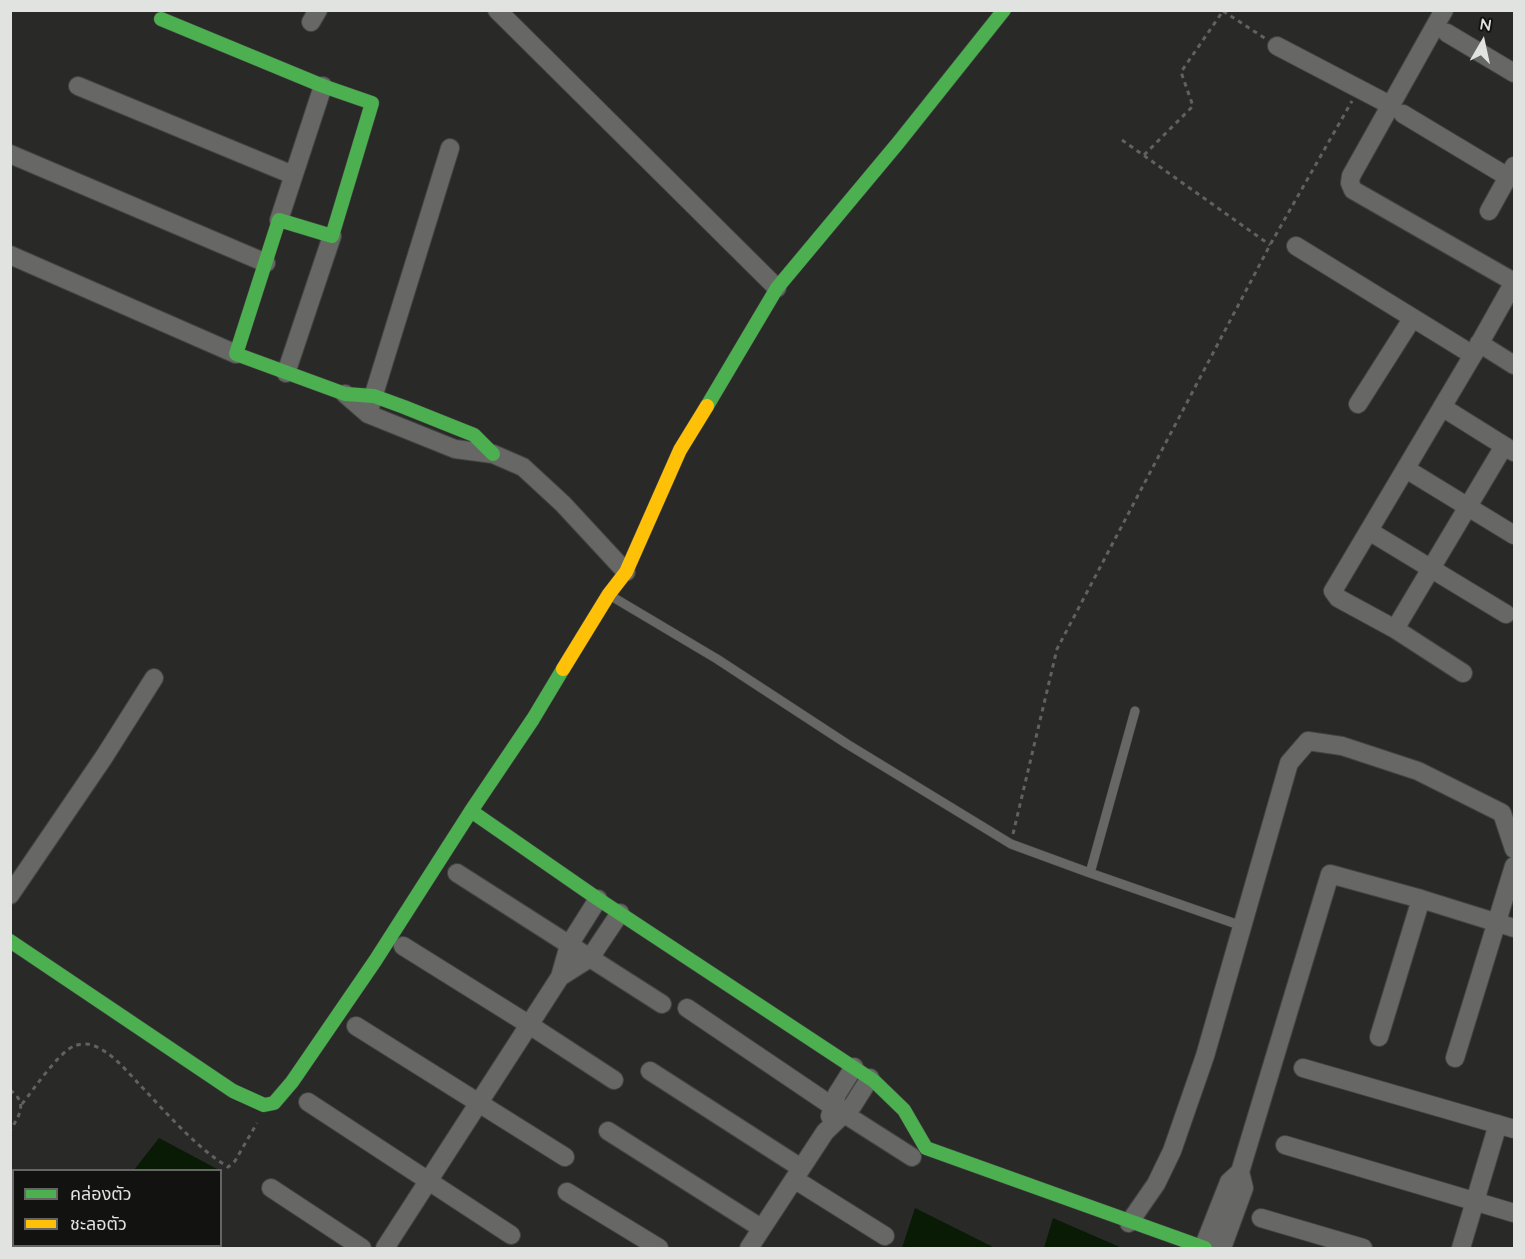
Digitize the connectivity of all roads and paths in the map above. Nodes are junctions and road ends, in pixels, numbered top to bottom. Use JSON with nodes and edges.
{"nodes":[{"id":1,"x":497,"y":10,"type":"edge"},
{"id":2,"x":1004,"y":10,"type":"edge"},
{"id":3,"x":1444,"y":10,"type":"edge"},
{"id":4,"x":1222,"y":11,"type":"edge"},
{"id":5,"x":161,"y":19,"type":"dead end"},
{"id":6,"x":1447,"y":33,"type":"dead end"},
{"id":7,"x":1277,"y":46,"type":"joint"},
{"id":8,"x":1515,"y":73,"type":"edge"},
{"id":9,"x":78,"y":86,"type":"dead end"},
{"id":10,"x":323,"y":86,"type":"junction"},
{"id":11,"x":1358,"y":89,"type":"junction"},
{"id":12,"x":1397,"y":110,"type":"junction"},
{"id":13,"x":1122,"y":140,"type":"dead end"},
{"id":14,"x":450,"y":148,"type":"dead end"},
{"id":15,"x":10,"y":154,"type":"edge"},
{"id":16,"x":1144,"y":155,"type":"junction"},
{"id":17,"x":1511,"y":172,"type":"edge"},
{"id":18,"x":293,"y":175,"type":"junction"},
{"id":19,"x":1489,"y":211,"type":"dead end"},
{"id":20,"x":279,"y":220,"type":"junction"},
{"id":21,"x":332,"y":236,"type":"junction"},
{"id":22,"x":1270,"y":245,"type":"junction"},
{"id":23,"x":1296,"y":246,"type":"dead end"},
{"id":24,"x":10,"y":255,"type":"edge"},
{"id":25,"x":266,"y":263,"type":"junction"},
{"id":26,"x":1514,"y":282,"type":"edge"},
{"id":27,"x":777,"y":288,"type":"junction"},
{"id":28,"x":1412,"y":319,"type":"junction"},
{"id":29,"x":1476,"y":349,"type":"junction"},
{"id":30,"x":236,"y":354,"type":"junction"},
{"id":31,"x":1515,"y":365,"type":"edge"},
{"id":32,"x":285,"y":373,"type":"junction"},
{"id":33,"x":345,"y":394,"type":"junction"},
{"id":34,"x":374,"y":396,"type":"junction"},
{"id":35,"x":1359,"y":404,"type":"dead end"},
{"id":36,"x":1442,"y":407,"type":"junction"},
{"id":37,"x":368,"y":414,"type":"junction"},
{"id":38,"x":1509,"y":449,"type":"edge"},
{"id":39,"x":493,"y":454,"type":"junction"},
{"id":40,"x":1406,"y":470,"type":"junction"},
{"id":41,"x":1468,"y":505,"type":"junction"},
{"id":42,"x":1369,"y":531,"type":"junction"},
{"id":43,"x":1515,"y":535,"type":"edge"},
{"id":44,"x":1430,"y":568,"type":"junction"},
{"id":45,"x":626,"y":572,"type":"junction"},
{"id":46,"x":609,"y":594,"type":"junction"},
{"id":47,"x":1506,"y":614,"type":"dead end"},
{"id":48,"x":1395,"y":629,"type":"junction"},
{"id":49,"x":1463,"y":673,"type":"dead end"},
{"id":50,"x":154,"y":678,"type":"dead end"},
{"id":51,"x":1135,"y":711,"type":"dead end"},
{"id":52,"x":471,"y":812,"type":"junction"},
{"id":53,"x":1011,"y":844,"type":"junction"},
{"id":54,"x":1515,"y":849,"type":"edge"},
{"id":55,"x":1515,"y":866,"type":"edge"},
{"id":56,"x":457,"y":873,"type":"dead end"},
{"id":57,"x":1090,"y":873,"type":"junction"},
{"id":58,"x":10,"y":894,"type":"edge"},
{"id":59,"x":598,"y":899,"type":"junction"},
{"id":60,"x":1421,"y":899,"type":"junction"},
{"id":61,"x":620,"y":913,"type":"junction"},
{"id":62,"x":1506,"y":925,"type":"edge"},
{"id":63,"x":1242,"y":926,"type":"junction"},
{"id":64,"x":10,"y":941,"type":"edge"},
{"id":65,"x":569,"y":945,"type":"junction"},
{"id":66,"x":403,"y":946,"type":"dead end"},
{"id":67,"x":590,"y":958,"type":"junction"},
{"id":68,"x":560,"y":977,"type":"junction"},
{"id":69,"x":662,"y":1004,"type":"dead end"},
{"id":70,"x":687,"y":1008,"type":"dead end"},
{"id":71,"x":528,"y":1024,"type":"junction"},
{"id":72,"x":356,"y":1026,"type":"dead end"},
{"id":73,"x":1379,"y":1037,"type":"dead end"},
{"id":74,"x":1455,"y":1058,"type":"dead end"},
{"id":75,"x":854,"y":1067,"type":"junction"},
{"id":76,"x":1303,"y":1068,"type":"dead end"},
{"id":77,"x":650,"y":1071,"type":"dead end"},
{"id":78,"x":870,"y":1078,"type":"junction"},
{"id":79,"x":614,"y":1080,"type":"dead end"},
{"id":80,"x":10,"y":1090,"type":"edge"},
{"id":81,"x":308,"y":1102,"type":"dead end"},
{"id":82,"x":478,"y":1102,"type":"junction"},
{"id":83,"x":22,"y":1104,"type":"junction"},
{"id":84,"x":264,"y":1105,"type":"junction"},
{"id":85,"x":839,"y":1110,"type":"junction"},
{"id":86,"x":1506,"y":1127,"type":"edge"},
{"id":87,"x":10,"y":1131,"type":"edge"},
{"id":88,"x":608,"y":1131,"type":"dead end"},
{"id":89,"x":1285,"y":1145,"type":"dead end"},
{"id":90,"x":565,"y":1157,"type":"dead end"},
{"id":91,"x":912,"y":1157,"type":"dead end"},
{"id":92,"x":1240,"y":1172,"type":"junction"},
{"id":93,"x":798,"y":1174,"type":"junction"},
{"id":94,"x":428,"y":1181,"type":"junction"},
{"id":95,"x":271,"y":1188,"type":"dead end"},
{"id":96,"x":567,"y":1192,"type":"dead end"},
{"id":97,"x":1475,"y":1201,"type":"junction"},
{"id":98,"x":1515,"y":1213,"type":"edge"},
{"id":99,"x":1261,"y":1218,"type":"dead end"},
{"id":100,"x":1129,"y":1223,"type":"junction"},
{"id":101,"x":761,"y":1228,"type":"junction"},
{"id":102,"x":511,"y":1235,"type":"dead end"},
{"id":103,"x":885,"y":1236,"type":"dead end"},
{"id":104,"x":363,"y":1248,"type":"edge"},
{"id":105,"x":385,"y":1248,"type":"edge"},
{"id":106,"x":658,"y":1248,"type":"edge"},
{"id":107,"x":749,"y":1248,"type":"edge"},
{"id":108,"x":1204,"y":1248,"type":"edge"},
{"id":109,"x":1222,"y":1248,"type":"edge"},
{"id":110,"x":1363,"y":1248,"type":"edge"},
{"id":111,"x":1461,"y":1248,"type":"edge"}],
"edges":[{"from":1,"to":27,"type":"street"},
{"from":2,"to":27,"type":"street"},
{"from":3,"to":12,"type":"street"},
{"from":4,"to":7,"type":"path"},
{"from":4,"to":16,"type":"path"},
{"from":5,"to":10,"type":"street"},
{"from":6,"to":8,"type":"street"},
{"from":7,"to":11,"type":"street"},
{"from":9,"to":18,"type":"street"},
{"from":10,"to":18,"type":"street"},
{"from":10,"to":21,"type":"street"},
{"from":11,"to":12,"type":"street"},
{"from":11,"to":22,"type":"path"},
{"from":12,"to":17,"type":"street"},
{"from":12,"to":26,"type":"street"},
{"from":13,"to":16,"type":"path"},
{"from":14,"to":34,"type":"street"},
{"from":15,"to":25,"type":"street"},
{"from":16,"to":22,"type":"path"},
{"from":17,"to":19,"type":"street"},
{"from":18,"to":20,"type":"street"},
{"from":20,"to":21,"type":"street"},
{"from":20,"to":25,"type":"street"},
{"from":21,"to":32,"type":"street"},
{"from":22,"to":53,"type":"path"},
{"from":23,"to":28,"type":"street"},
{"from":24,"to":30,"type":"street"},
{"from":25,"to":30,"type":"street"},
{"from":26,"to":29,"type":"street"},
{"from":27,"to":45,"type":"street"},
{"from":28,"to":29,"type":"street"},
{"from":28,"to":35,"type":"street"},
{"from":29,"to":31,"type":"street"},
{"from":29,"to":36,"type":"street"},
{"from":30,"to":32,"type":"street"},
{"from":32,"to":33,"type":"street"},
{"from":33,"to":34,"type":"street"},
{"from":33,"to":37,"type":"street"},
{"from":34,"to":37,"type":"street"},
{"from":34,"to":39,"type":"street"},
{"from":36,"to":38,"type":"street"},
{"from":36,"to":40,"type":"street"},
{"from":37,"to":39,"type":"street"},
{"from":38,"to":41,"type":"street"},
{"from":39,"to":45,"type":"street"},
{"from":40,"to":41,"type":"street"},
{"from":40,"to":42,"type":"street"},
{"from":41,"to":43,"type":"street"},
{"from":41,"to":44,"type":"street"},
{"from":42,"to":44,"type":"street"},
{"from":42,"to":48,"type":"street"},
{"from":44,"to":47,"type":"street"},
{"from":44,"to":48,"type":"street"},
{"from":45,"to":46,"type":"street"},
{"from":46,"to":52,"type":"street"},
{"from":46,"to":53,"type":"lane"},
{"from":48,"to":49,"type":"street"},
{"from":50,"to":58,"type":"street"},
{"from":51,"to":57,"type":"lane"},
{"from":52,"to":59,"type":"street"},
{"from":52,"to":84,"type":"street"},
{"from":53,"to":57,"type":"lane"},
{"from":54,"to":63,"type":"street"},
{"from":55,"to":62,"type":"street"},
{"from":56,"to":65,"type":"street"},
{"from":57,"to":63,"type":"lane"},
{"from":59,"to":61,"type":"street"},
{"from":59,"to":65,"type":"street"},
{"from":60,"to":62,"type":"street"},
{"from":60,"to":73,"type":"street"},
{"from":60,"to":92,"type":"street"},
{"from":61,"to":67,"type":"street"},
{"from":61,"to":75,"type":"street"},
{"from":62,"to":74,"type":"street"},
{"from":63,"to":100,"type":"street"},
{"from":64,"to":84,"type":"street"},
{"from":65,"to":67,"type":"street"},
{"from":65,"to":68,"type":"street"},
{"from":66,"to":71,"type":"street"},
{"from":67,"to":68,"type":"street"},
{"from":67,"to":69,"type":"street"},
{"from":68,"to":71,"type":"street"},
{"from":70,"to":85,"type":"street"},
{"from":71,"to":79,"type":"street"},
{"from":71,"to":82,"type":"street"},
{"from":72,"to":82,"type":"street"},
{"from":75,"to":78,"type":"street"},
{"from":75,"to":85,"type":"street"},
{"from":76,"to":86,"type":"street"},
{"from":77,"to":93,"type":"street"},
{"from":78,"to":85,"type":"street"},
{"from":78,"to":100,"type":"street"},
{"from":80,"to":83,"type":"path"},
{"from":81,"to":94,"type":"street"},
{"from":82,"to":90,"type":"street"},
{"from":82,"to":94,"type":"street"},
{"from":83,"to":84,"type":"path"},
{"from":83,"to":87,"type":"path"},
{"from":85,"to":91,"type":"street"},
{"from":85,"to":93,"type":"street"},
{"from":86,"to":97,"type":"street"},
{"from":88,"to":101,"type":"street"},
{"from":89,"to":97,"type":"street"},
{"from":92,"to":108,"type":"street"},
{"from":92,"to":109,"type":"street"},
{"from":93,"to":101,"type":"street"},
{"from":93,"to":103,"type":"street"},
{"from":94,"to":102,"type":"street"},
{"from":94,"to":105,"type":"street"},
{"from":95,"to":104,"type":"street"},
{"from":96,"to":106,"type":"street"},
{"from":97,"to":98,"type":"street"},
{"from":97,"to":111,"type":"street"},
{"from":99,"to":110,"type":"street"},
{"from":100,"to":108,"type":"street"},
{"from":101,"to":107,"type":"street"}]}
